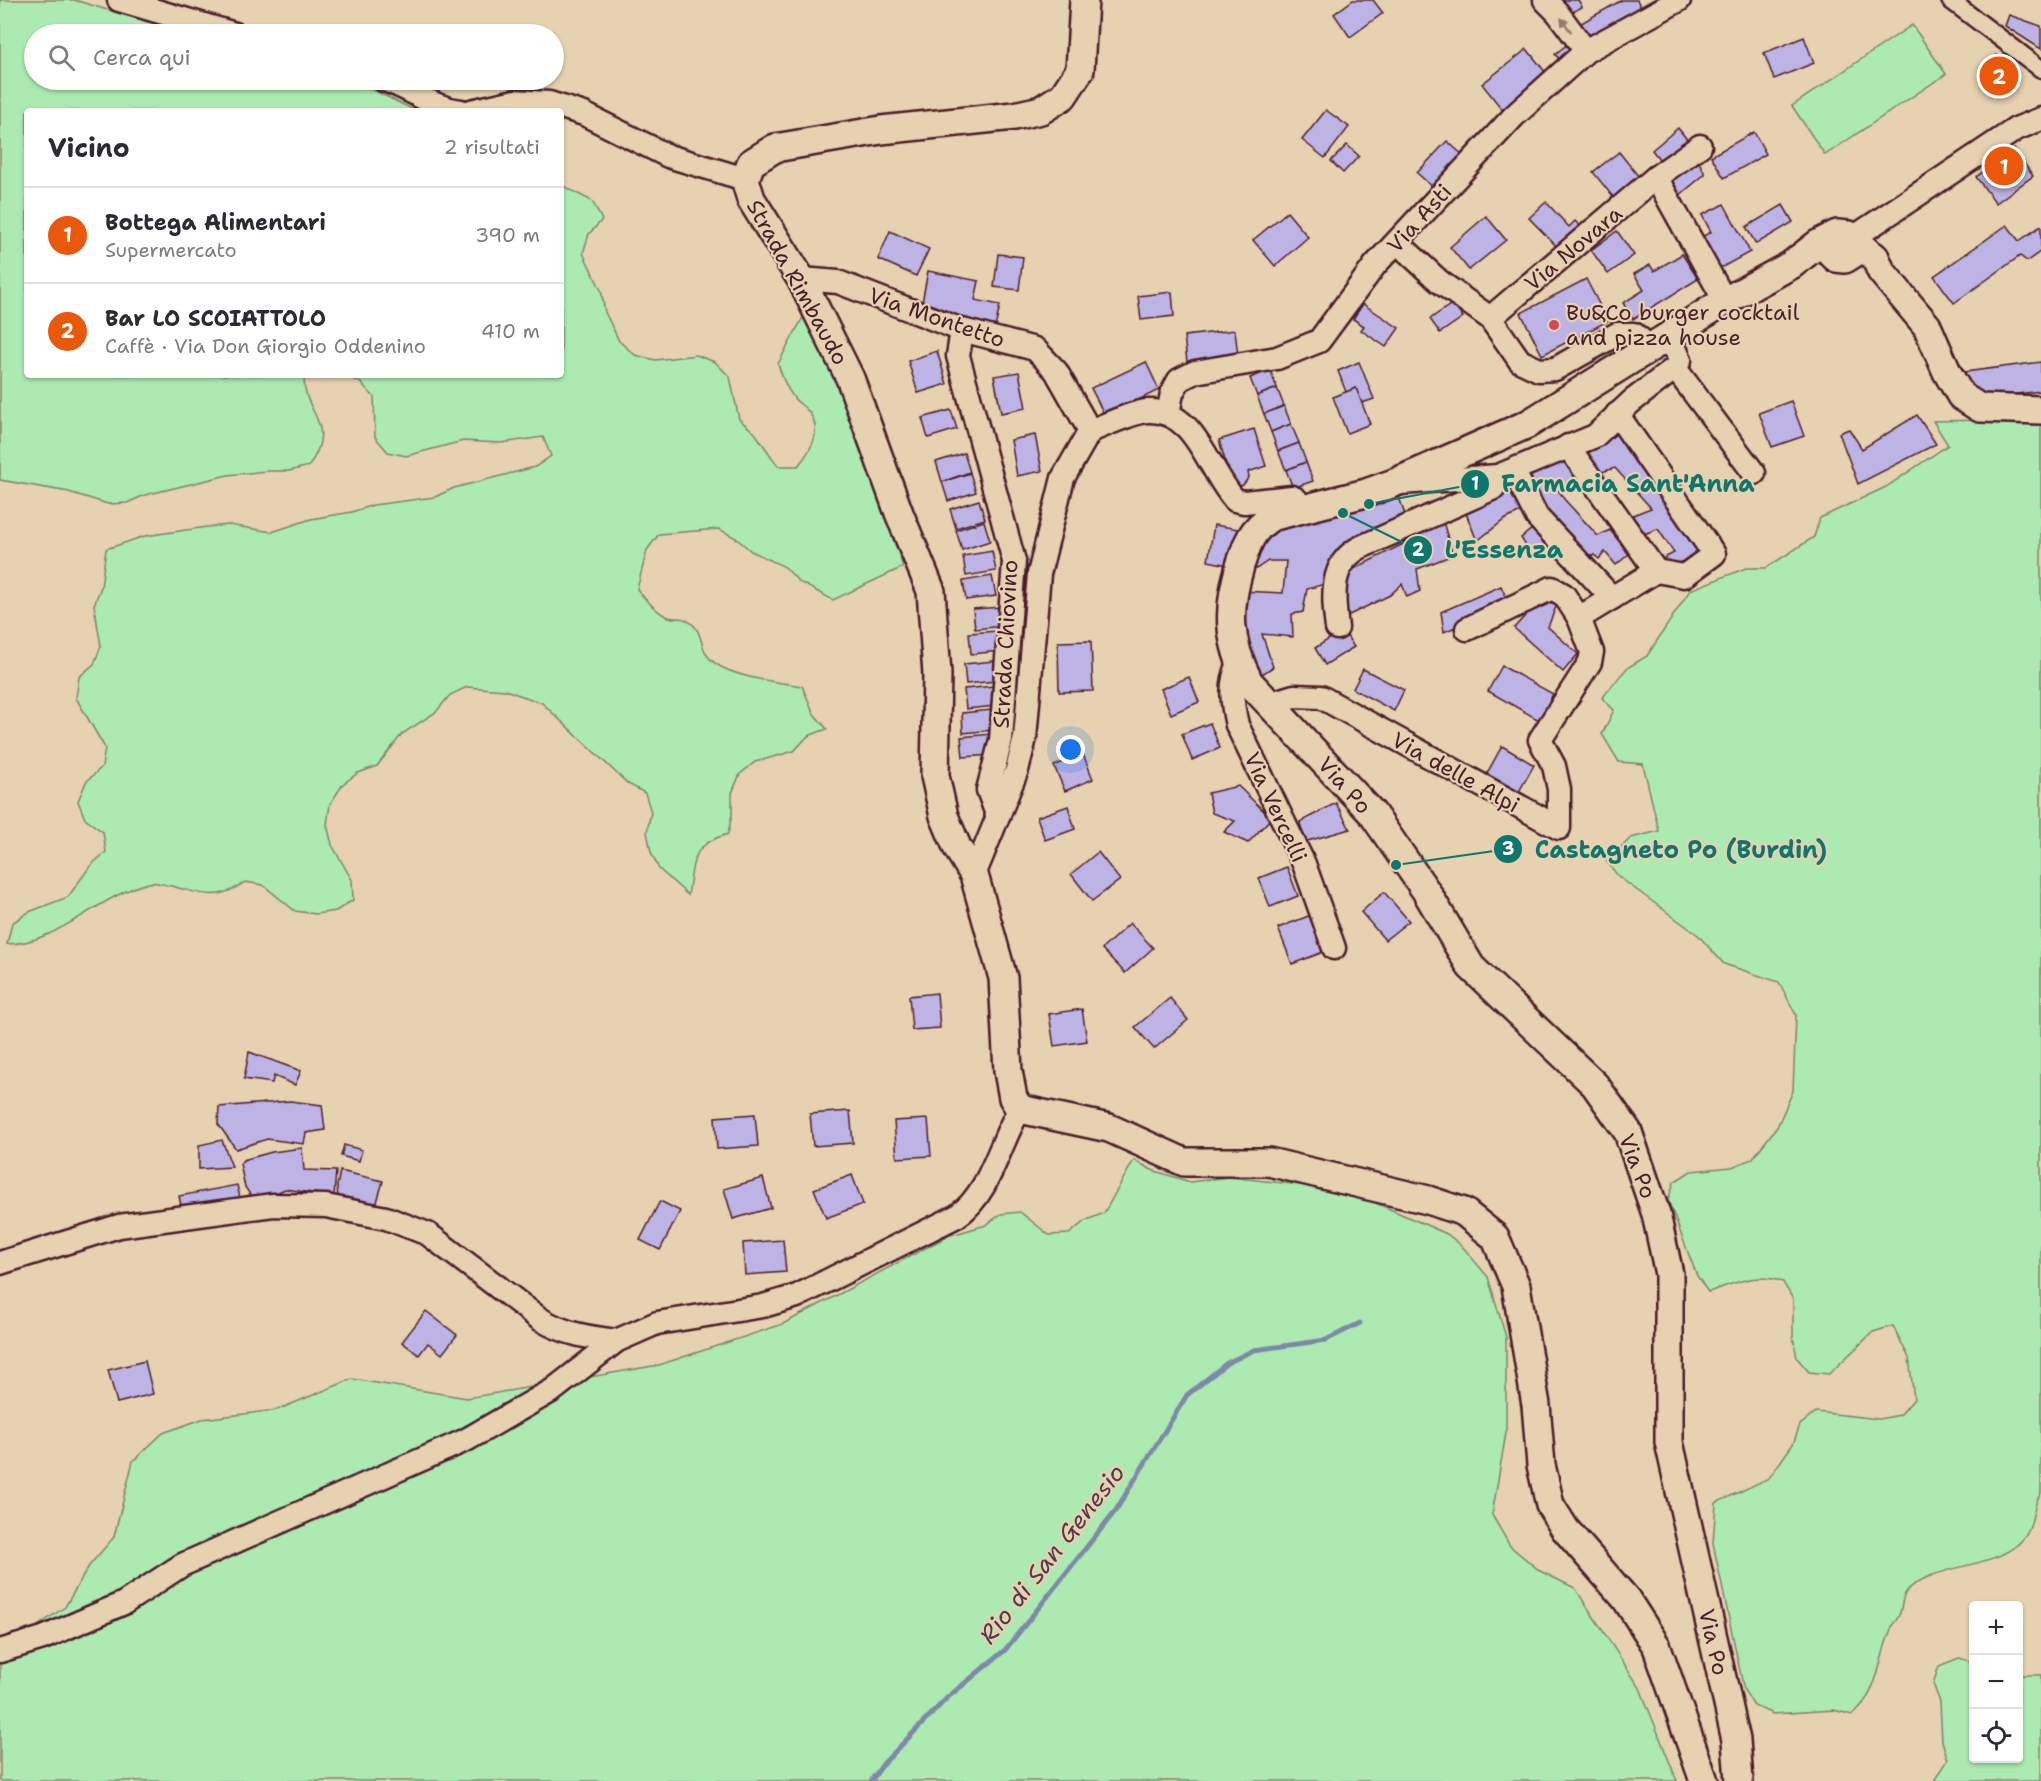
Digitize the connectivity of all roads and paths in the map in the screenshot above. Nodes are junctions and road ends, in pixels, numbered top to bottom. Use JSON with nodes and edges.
{"nodes":[{"id":1,"x":119,"y":0,"type":"edge"},
{"id":2,"x":1084,"y":0,"type":"edge"},
{"id":3,"x":1545,"y":0,"type":"edge"},
{"id":4,"x":1679,"y":0,"type":"edge"},
{"id":5,"x":1950,"y":0,"type":"edge"},
{"id":6,"x":1962,"y":6,"type":"edge"},
{"id":7,"x":201,"y":24,"type":"edge"},
{"id":8,"x":1586,"y":51,"type":"junction"},
{"id":9,"x":2041,"y":69,"type":"edge"},
{"id":10,"x":408,"y":90,"type":"edge"},
{"id":11,"x":441,"y":108,"type":"edge"},
{"id":12,"x":484,"y":108,"type":"edge"},
{"id":13,"x":2041,"y":119,"type":"edge"},
{"id":14,"x":1700,"y":146,"type":"dead end"},
{"id":15,"x":1656,"y":177,"type":"junction"},
{"id":16,"x":745,"y":179,"type":"junction"},
{"id":17,"x":1398,"y":243,"type":"junction"},
{"id":18,"x":1845,"y":247,"type":"junction"},
{"id":19,"x":801,"y":279,"type":"junction"},
{"id":20,"x":1725,"y":301,"type":"junction"},
{"id":21,"x":1490,"y":318,"type":"junction"},
{"id":22,"x":962,"y":330,"type":"junction"},
{"id":23,"x":1661,"y":343,"type":"junction"},
{"id":24,"x":1676,"y":368,"type":"junction"},
{"id":25,"x":2041,"y":410,"type":"edge"},
{"id":26,"x":1168,"y":414,"type":"junction"},
{"id":27,"x":1617,"y":414,"type":"junction"},
{"id":28,"x":1090,"y":430,"type":"junction"},
{"id":29,"x":1568,"y":446,"type":"junction"},
{"id":30,"x":1506,"y":473,"type":"junction"},
{"id":31,"x":1754,"y":473,"type":"dead end"},
{"id":32,"x":1394,"y":483,"type":"junction"},
{"id":33,"x":1298,"y":509,"type":"junction"},
{"id":34,"x":1656,"y":571,"type":"junction"},
{"id":35,"x":1612,"y":598,"type":"junction"},
{"id":36,"x":1579,"y":618,"type":"junction"},
{"id":37,"x":1337,"y":628,"type":"dead end"},
{"id":38,"x":1467,"y":629,"type":"dead end"},
{"id":39,"x":1244,"y":673,"type":"junction"},
{"id":40,"x":1268,"y":704,"type":"junction"},
{"id":41,"x":998,"y":817,"type":"junction"},
{"id":42,"x":974,"y":875,"type":"junction"},
{"id":43,"x":1334,"y":948,"type":"dead end"},
{"id":44,"x":1020,"y":1109,"type":"junction"},
{"id":45,"x":0,"y":1263,"type":"edge"},
{"id":46,"x":616,"y":1341,"type":"junction"},
{"id":47,"x":0,"y":1651,"type":"edge"},
{"id":48,"x":1704,"y":1781,"type":"edge"},
{"id":49,"x":1739,"y":1781,"type":"edge"}],
"edges":[{"from":1,"to":7,"type":"street"},
{"from":2,"to":16,"type":"street","name":"Strada Rimbaudo"},
{"from":8,"to":3,"type":"street","one_way":true},
{"from":4,"to":8,"type":"street","name":"Via Asti"},
{"from":5,"to":6,"type":"street"},
{"from":6,"to":9,"type":"street"},
{"from":8,"to":17,"type":"street","name":"Via Asti"},
{"from":10,"to":11,"type":"street"},
{"from":12,"to":16,"type":"street"},
{"from":13,"to":18,"type":"street"},
{"from":14,"to":15,"type":"street","name":"Via Novara"},
{"from":15,"to":20,"type":"street"},
{"from":15,"to":21,"type":"street","name":"Via Novara"},
{"from":16,"to":19,"type":"street","name":"Strada Rimbaudo"},
{"from":17,"to":21,"type":"street"},
{"from":17,"to":26,"type":"street","name":"Via Asti"},
{"from":18,"to":20,"type":"street"},
{"from":18,"to":25,"type":"street"},
{"from":19,"to":22,"type":"street","name":"Via Montetto"},
{"from":19,"to":42,"type":"street","name":"Strada Rimbaudo"},
{"from":20,"to":23,"type":"street"},
{"from":21,"to":23,"type":"street"},
{"from":22,"to":28,"type":"street","name":"Via Montetto"},
{"from":22,"to":41,"type":"street","name":"Strada Chiovino"},
{"from":23,"to":24,"type":"street"},
{"from":23,"to":32,"type":"street"},
{"from":24,"to":27,"type":"street"},
{"from":24,"to":31,"type":"street"},
{"from":26,"to":28,"type":"street"},
{"from":26,"to":33,"type":"street"},
{"from":27,"to":29,"type":"street"},
{"from":27,"to":34,"type":"street"},
{"from":28,"to":41,"type":"street","name":"Strada Chiovino"},
{"from":29,"to":30,"type":"street"},
{"from":29,"to":34,"type":"street"},
{"from":30,"to":32,"type":"street"},
{"from":30,"to":35,"type":"street"},
{"from":30,"to":37,"type":"street"},
{"from":32,"to":33,"type":"street"},
{"from":33,"to":39,"type":"street"},
{"from":34,"to":35,"type":"street"},
{"from":35,"to":36,"type":"street"},
{"from":36,"to":38,"type":"street"},
{"from":36,"to":40,"type":"street","name":"Via delle Alpi"},
{"from":39,"to":40,"type":"street","name":"Via Po"},
{"from":39,"to":43,"type":"street","name":"Via Vercelli"},
{"from":40,"to":49,"type":"street","name":"Via Po"},
{"from":41,"to":42,"type":"street","name":"Strada Chiovino"},
{"from":42,"to":44,"type":"street","name":"Strada Rimbaudo"},
{"from":44,"to":46,"type":"street"},
{"from":44,"to":48,"type":"street"},
{"from":45,"to":46,"type":"street"},
{"from":46,"to":47,"type":"street"}]}
